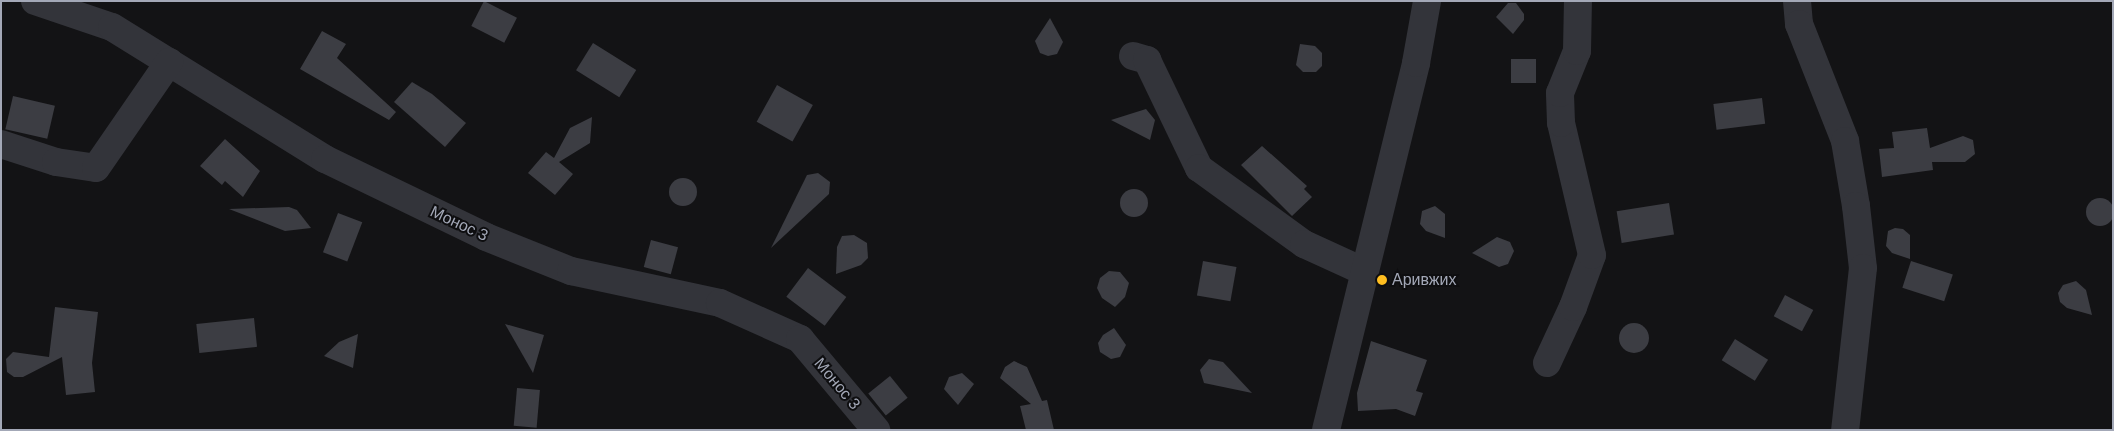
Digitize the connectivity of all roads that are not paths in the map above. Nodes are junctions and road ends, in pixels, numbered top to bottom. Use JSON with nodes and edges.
{"nodes":[{"id":1,"x":35,"y":1,"type":"edge"},
{"id":2,"x":1427,"y":1,"type":"edge"},
{"id":3,"x":1578,"y":1,"type":"edge"},
{"id":4,"x":1797,"y":1,"type":"edge"},
{"id":5,"x":1133,"y":56,"type":"dead end"},
{"id":6,"x":169,"y":62,"type":"junction"},
{"id":7,"x":1,"y":144,"type":"edge"},
{"id":8,"x":1363,"y":271,"type":"junction"},
{"id":9,"x":1547,"y":363,"type":"dead end"},
{"id":10,"x":876,"y":430,"type":"edge"},
{"id":11,"x":1326,"y":430,"type":"edge"},
{"id":12,"x":1845,"y":430,"type":"edge"}],
"edges":[{"from":1,"to":6,"type":"street","name":"Монос 3"},
{"from":2,"to":8,"type":"street"},
{"from":3,"to":9,"type":"street"},
{"from":4,"to":12,"type":"street"},
{"from":5,"to":8,"type":"street"},
{"from":6,"to":7,"type":"street"},
{"from":6,"to":10,"type":"street","name":"Монос 3"},
{"from":8,"to":11,"type":"street"}]}
